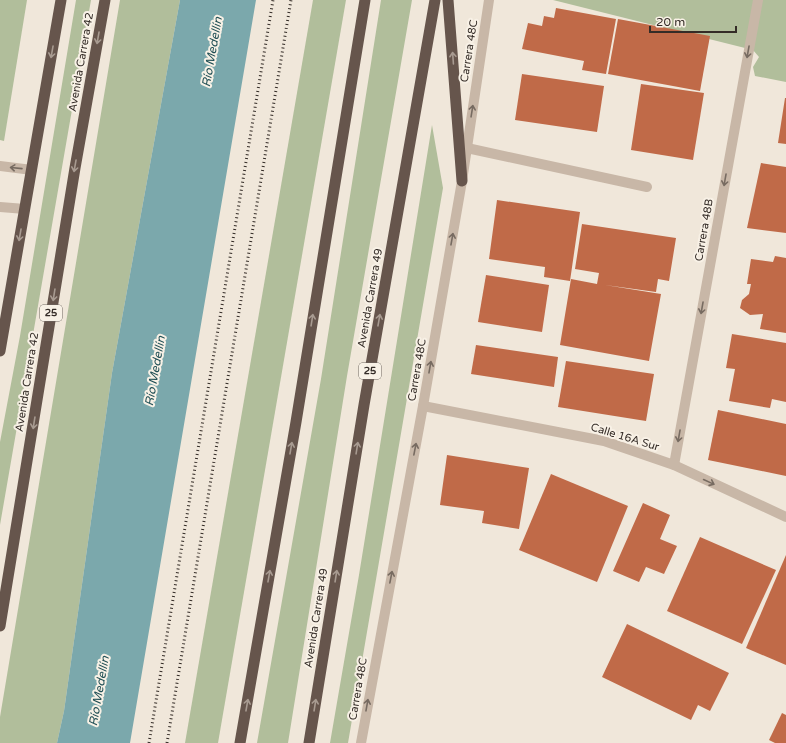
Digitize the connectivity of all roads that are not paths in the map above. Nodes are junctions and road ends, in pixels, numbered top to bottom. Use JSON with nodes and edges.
{"nodes":[{"id":1,"x":61,"y":0,"type":"edge"},
{"id":2,"x":105,"y":0,"type":"edge"},
{"id":3,"x":365,"y":0,"type":"edge"},
{"id":4,"x":434,"y":0,"type":"edge"},
{"id":5,"x":448,"y":0,"type":"edge"},
{"id":6,"x":489,"y":0,"type":"edge"},
{"id":7,"x":758,"y":0,"type":"edge"},
{"id":8,"x":467,"y":148,"type":"junction"},
{"id":9,"x":0,"y":166,"type":"edge"},
{"id":10,"x":32,"y":170,"type":"junction"},
{"id":11,"x":462,"y":181,"type":"junction"},
{"id":12,"x":647,"y":187,"type":"dead end"},
{"id":13,"x":0,"y":207,"type":"edge"},
{"id":14,"x":25,"y":209,"type":"junction"},
{"id":15,"x":0,"y":351,"type":"edge"},
{"id":16,"x":423,"y":406,"type":"junction"},
{"id":17,"x":674,"y":465,"type":"junction"},
{"id":18,"x":786,"y":517,"type":"edge"},
{"id":19,"x":0,"y":626,"type":"edge"},
{"id":20,"x":240,"y":743,"type":"edge"},
{"id":21,"x":309,"y":743,"type":"edge"},
{"id":22,"x":361,"y":743,"type":"edge"}],
"edges":[{"from":1,"to":10,"type":"highway","one_way":true},
{"from":2,"to":19,"type":"highway","name":"Avenida Carrera 42","number":"25","one_way":true},
{"from":20,"to":3,"type":"highway","one_way":true},
{"from":21,"to":4,"type":"highway","name":"Avenida Carrera 49","number":"25","one_way":true},
{"from":11,"to":5,"type":"highway","one_way":true},
{"from":8,"to":6,"type":"street","name":"Carrera 48C","one_way":true},
{"from":7,"to":17,"type":"street","name":"Carrera 48B","one_way":true},
{"from":8,"to":11,"type":"street","name":"Carrera 48C"},
{"from":8,"to":12,"type":"street"},
{"from":10,"to":9,"type":"street","one_way":true},
{"from":10,"to":14,"type":"highway"},
{"from":16,"to":11,"type":"street","name":"Carrera 48C","one_way":true},
{"from":13,"to":14,"type":"street"},
{"from":14,"to":15,"type":"highway","one_way":true},
{"from":16,"to":17,"type":"street","name":"Calle 16A Sur"},
{"from":22,"to":16,"type":"street","name":"Carrera 48C","one_way":true},
{"from":17,"to":18,"type":"street","name":"Calle 16A Sur","one_way":true}]}
